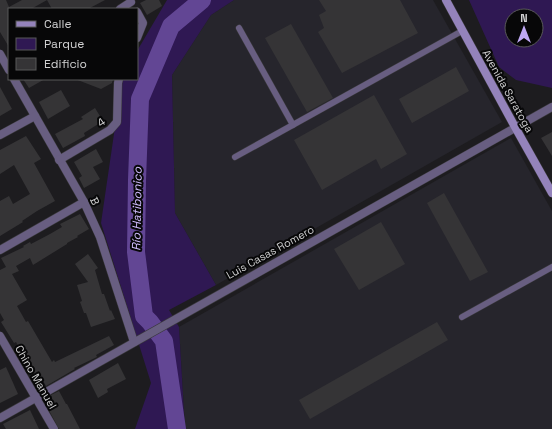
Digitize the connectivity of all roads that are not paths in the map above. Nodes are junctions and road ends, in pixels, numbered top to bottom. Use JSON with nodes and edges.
{"nodes":[{"id":1,"x":446,"y":0,"type":"edge"},
{"id":2,"x":132,"y":4,"type":"edge"},
{"id":3,"x":122,"y":8,"type":"edge"},
{"id":4,"x":138,"y":14,"type":"edge"},
{"id":5,"x":239,"y":28,"type":"dead end"},
{"id":6,"x":462,"y":31,"type":"junction"},
{"id":7,"x":138,"y":36,"type":"edge"},
{"id":8,"x":0,"y":54,"type":"edge"},
{"id":9,"x":8,"y":68,"type":"edge"},
{"id":10,"x":15,"y":80,"type":"edge"},
{"id":11,"x":119,"y":80,"type":"edge"},
{"id":12,"x":552,"y":106,"type":"edge"},
{"id":13,"x":35,"y":116,"type":"junction"},
{"id":14,"x":293,"y":125,"type":"junction"},
{"id":15,"x":515,"y":127,"type":"junction"},
{"id":16,"x":0,"y":135,"type":"edge"},
{"id":17,"x":235,"y":158,"type":"dead end"},
{"id":18,"x":60,"y":160,"type":"junction"},
{"id":19,"x":552,"y":192,"type":"edge"},
{"id":20,"x":84,"y":202,"type":"junction"},
{"id":21,"x":0,"y":250,"type":"edge"},
{"id":22,"x":552,"y":267,"type":"edge"},
{"id":23,"x":462,"y":317,"type":"dead end"},
{"id":24,"x":0,"y":336,"type":"edge"},
{"id":25,"x":134,"y":342,"type":"junction"},
{"id":26,"x":36,"y":398,"type":"junction"},
{"id":27,"x":0,"y":418,"type":"edge"},
{"id":28,"x":54,"y":429,"type":"edge"}],
"edges":[{"from":1,"to":6,"type":"main road","name":"Avenida Saratoga"},
{"from":2,"to":3,"type":"street"},
{"from":4,"to":7,"type":"street"},
{"from":5,"to":14,"type":"lane"},
{"from":6,"to":14,"type":"lane"},
{"from":6,"to":15,"type":"main road","name":"Avenida Saratoga"},
{"from":8,"to":9,"type":"street"},
{"from":10,"to":13,"type":"street","name":"B"},
{"from":11,"to":18,"type":"street","name":"4"},
{"from":12,"to":15,"type":"street","name":"Luis Casas Romero"},
{"from":13,"to":16,"type":"street"},
{"from":13,"to":18,"type":"street","name":"B"},
{"from":14,"to":17,"type":"lane"},
{"from":15,"to":19,"type":"main road","name":"Avenida Saratoga"},
{"from":15,"to":25,"type":"street","name":"Luis Casas Romero"},
{"from":18,"to":20,"type":"street","name":"B"},
{"from":20,"to":21,"type":"street"},
{"from":20,"to":25,"type":"street","name":"B"},
{"from":22,"to":23,"type":"lane"},
{"from":24,"to":26,"type":"street","name":"Chino Manuel"},
{"from":25,"to":26,"type":"street","name":"Luis Casas Romero"},
{"from":26,"to":27,"type":"street","name":"Luis Casas Romero"},
{"from":26,"to":28,"type":"street","name":"Chino Manuel"}]}
